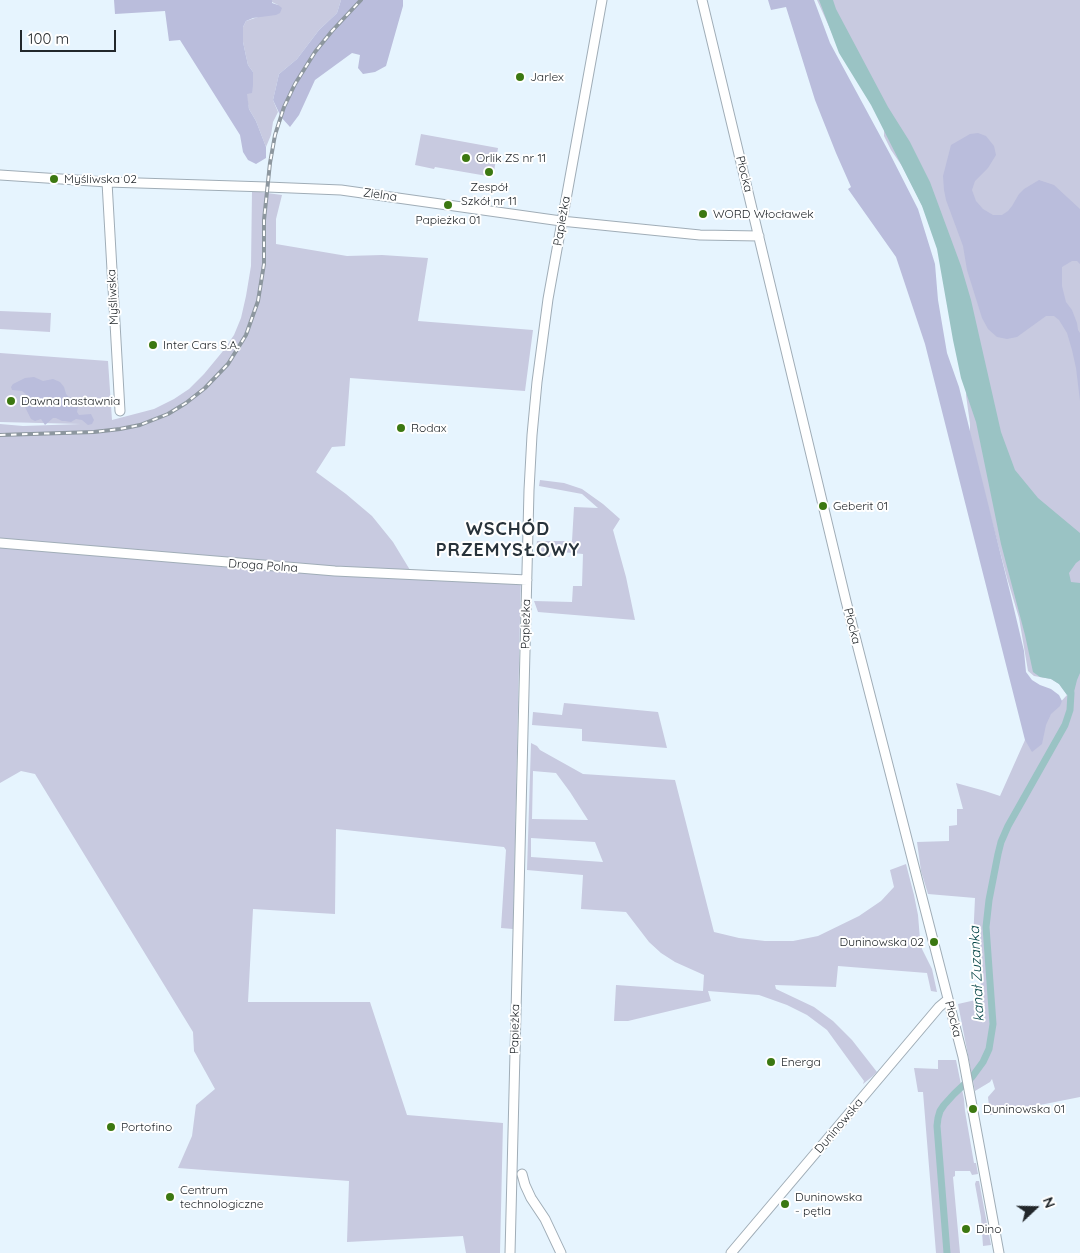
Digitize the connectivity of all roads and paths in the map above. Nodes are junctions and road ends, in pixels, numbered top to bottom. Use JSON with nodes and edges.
{"nodes":[{"id":1,"x":602,"y":0,"type":"edge"},
{"id":2,"x":702,"y":0,"type":"edge"},
{"id":3,"x":0,"y":175,"type":"edge"},
{"id":4,"x":107,"y":182,"type":"junction"},
{"id":5,"x":561,"y":221,"type":"junction"},
{"id":6,"x":759,"y":236,"type":"junction"},
{"id":7,"x":120,"y":411,"type":"dead end"},
{"id":8,"x":0,"y":543,"type":"edge"},
{"id":9,"x":527,"y":580,"type":"junction"},
{"id":10,"x":948,"y":1001,"type":"junction"},
{"id":11,"x":522,"y":1174,"type":"dead end"},
{"id":12,"x":510,"y":1253,"type":"edge"},
{"id":13,"x":561,"y":1253,"type":"edge"},
{"id":14,"x":731,"y":1253,"type":"edge"},
{"id":15,"x":1000,"y":1253,"type":"edge"}],
"edges":[{"from":1,"to":5,"type":"street","name":"Papieżka"},
{"from":2,"to":6,"type":"street","name":"Płocka"},
{"from":3,"to":4,"type":"street","name":"Zielna"},
{"from":4,"to":5,"type":"street","name":"Zielna"},
{"from":4,"to":7,"type":"street","name":"Myśliwska"},
{"from":5,"to":6,"type":"street","name":"Zielna"},
{"from":5,"to":9,"type":"street","name":"Papieżka"},
{"from":6,"to":10,"type":"street","name":"Płocka"},
{"from":8,"to":9,"type":"street","name":"Droga Polna"},
{"from":9,"to":12,"type":"street","name":"Papieżka"},
{"from":10,"to":14,"type":"street","name":"Duninowska"},
{"from":10,"to":15,"type":"street","name":"Płocka"},
{"from":11,"to":13,"type":"street"}]}
